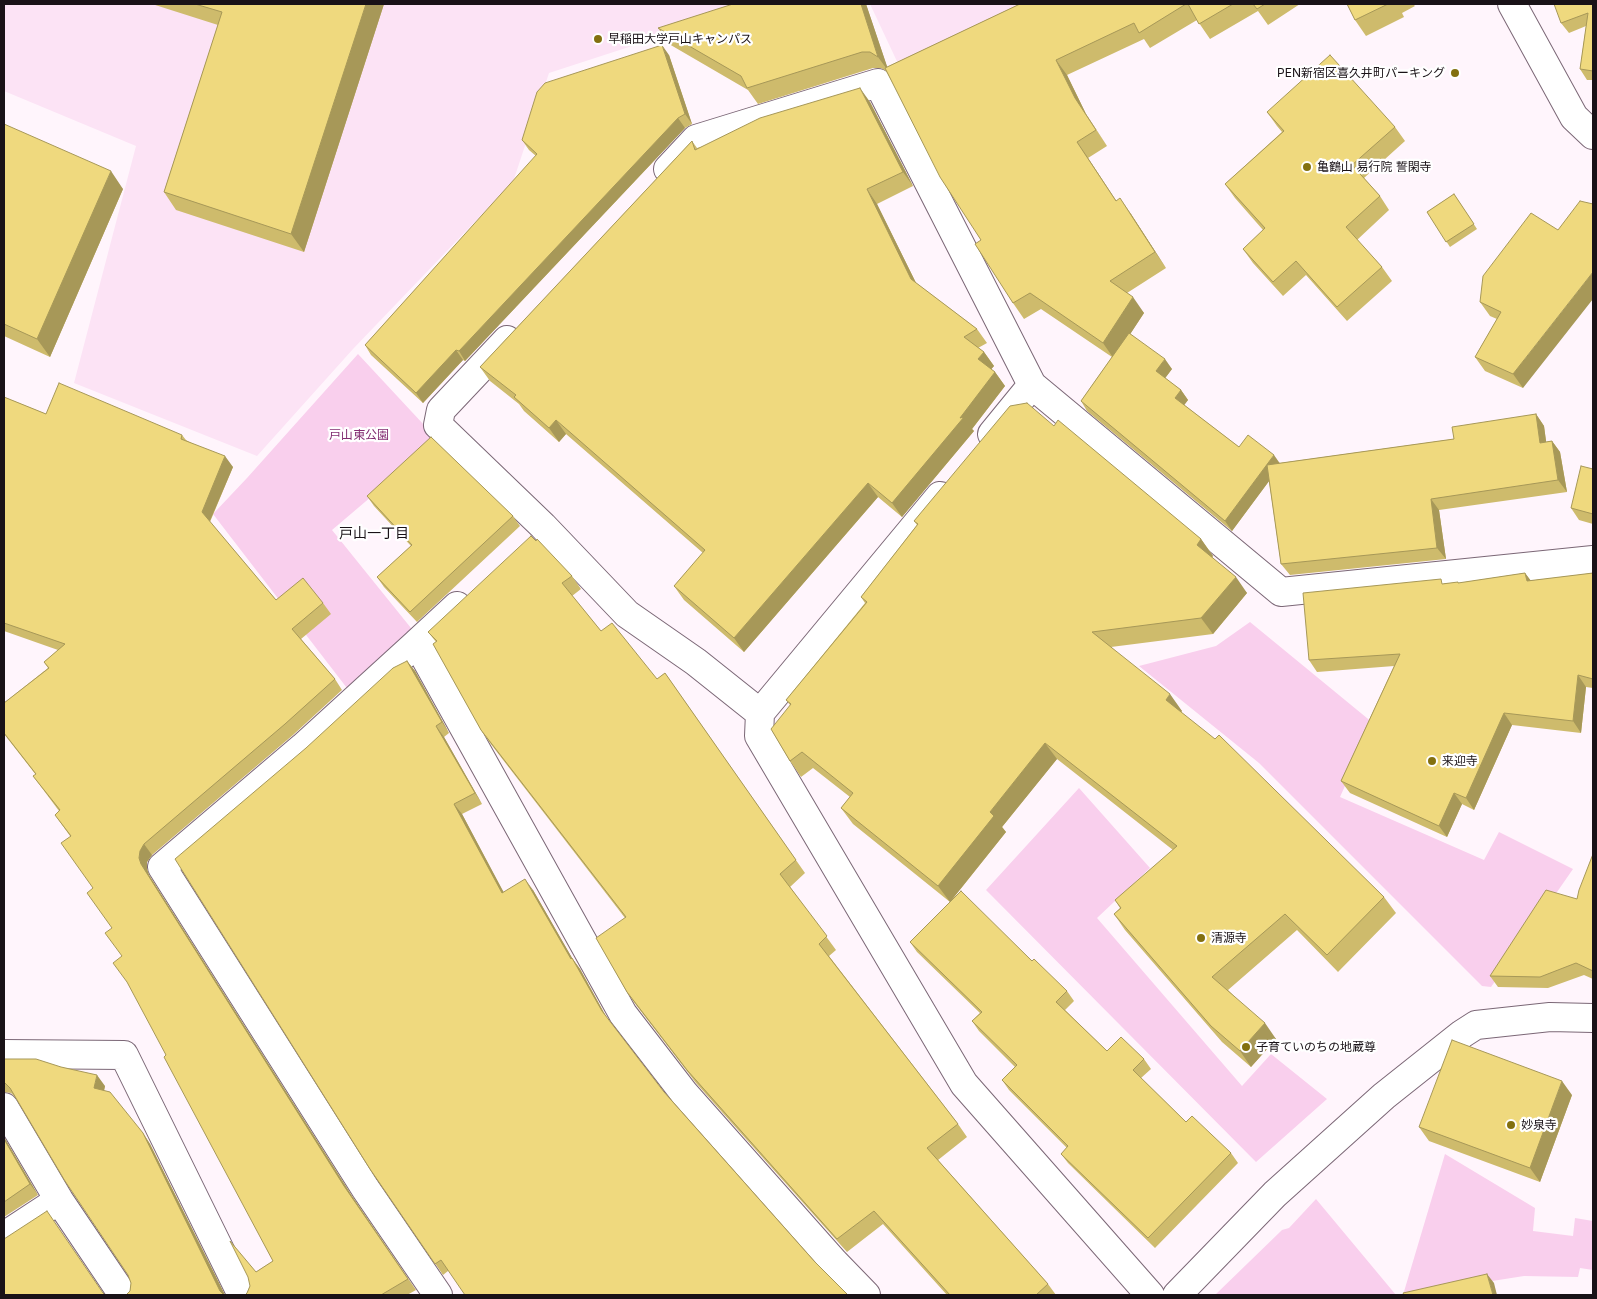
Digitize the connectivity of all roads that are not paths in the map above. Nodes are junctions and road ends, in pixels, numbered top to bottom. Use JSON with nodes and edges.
{"nodes":[{"id":1,"x":1512,"y":4,"type":"edge"},
{"id":2,"x":1593,"y":135,"type":"edge"},
{"id":3,"x":649,"y":189,"type":"edge"},
{"id":4,"x":522,"y":325,"type":"edge"},
{"id":5,"x":1032,"y":386,"type":"junction"},
{"id":6,"x":975,"y":454,"type":"edge"},
{"id":7,"x":956,"y":477,"type":"edge"},
{"id":8,"x":543,"y":526,"type":"junction"},
{"id":9,"x":522,"y":545,"type":"edge"},
{"id":10,"x":1593,"y":560,"type":"edge"},
{"id":11,"x":473,"y":591,"type":"edge"},
{"id":12,"x":417,"y":643,"type":"junction"},
{"id":13,"x":760,"y":713,"type":"junction"},
{"id":14,"x":1593,"y":1018,"type":"edge"},
{"id":15,"x":4,"y":1054,"type":"edge"},
{"id":16,"x":4,"y":1107,"type":"edge"},
{"id":17,"x":59,"y":1200,"type":"junction"},
{"id":18,"x":4,"y":1236,"type":"edge"},
{"id":19,"x":123,"y":1295,"type":"edge"},
{"id":20,"x":242,"y":1295,"type":"edge"},
{"id":21,"x":438,"y":1295,"type":"edge"},
{"id":22,"x":866,"y":1295,"type":"edge"},
{"id":23,"x":1150,"y":1295,"type":"edge"},
{"id":24,"x":1177,"y":1295,"type":"edge"}],
"edges":[{"from":1,"to":2,"type":"street"},
{"from":3,"to":5,"type":"street"},
{"from":4,"to":8,"type":"street"},
{"from":5,"to":6,"type":"street"},
{"from":5,"to":10,"type":"street"},
{"from":7,"to":13,"type":"street"},
{"from":8,"to":9,"type":"street"},
{"from":8,"to":13,"type":"street"},
{"from":11,"to":12,"type":"street"},
{"from":12,"to":21,"type":"street"},
{"from":12,"to":22,"type":"street"},
{"from":13,"to":23,"type":"street"},
{"from":14,"to":24,"type":"street"},
{"from":15,"to":20,"type":"street"},
{"from":16,"to":17,"type":"street"},
{"from":17,"to":18,"type":"street"},
{"from":17,"to":19,"type":"street"}]}
